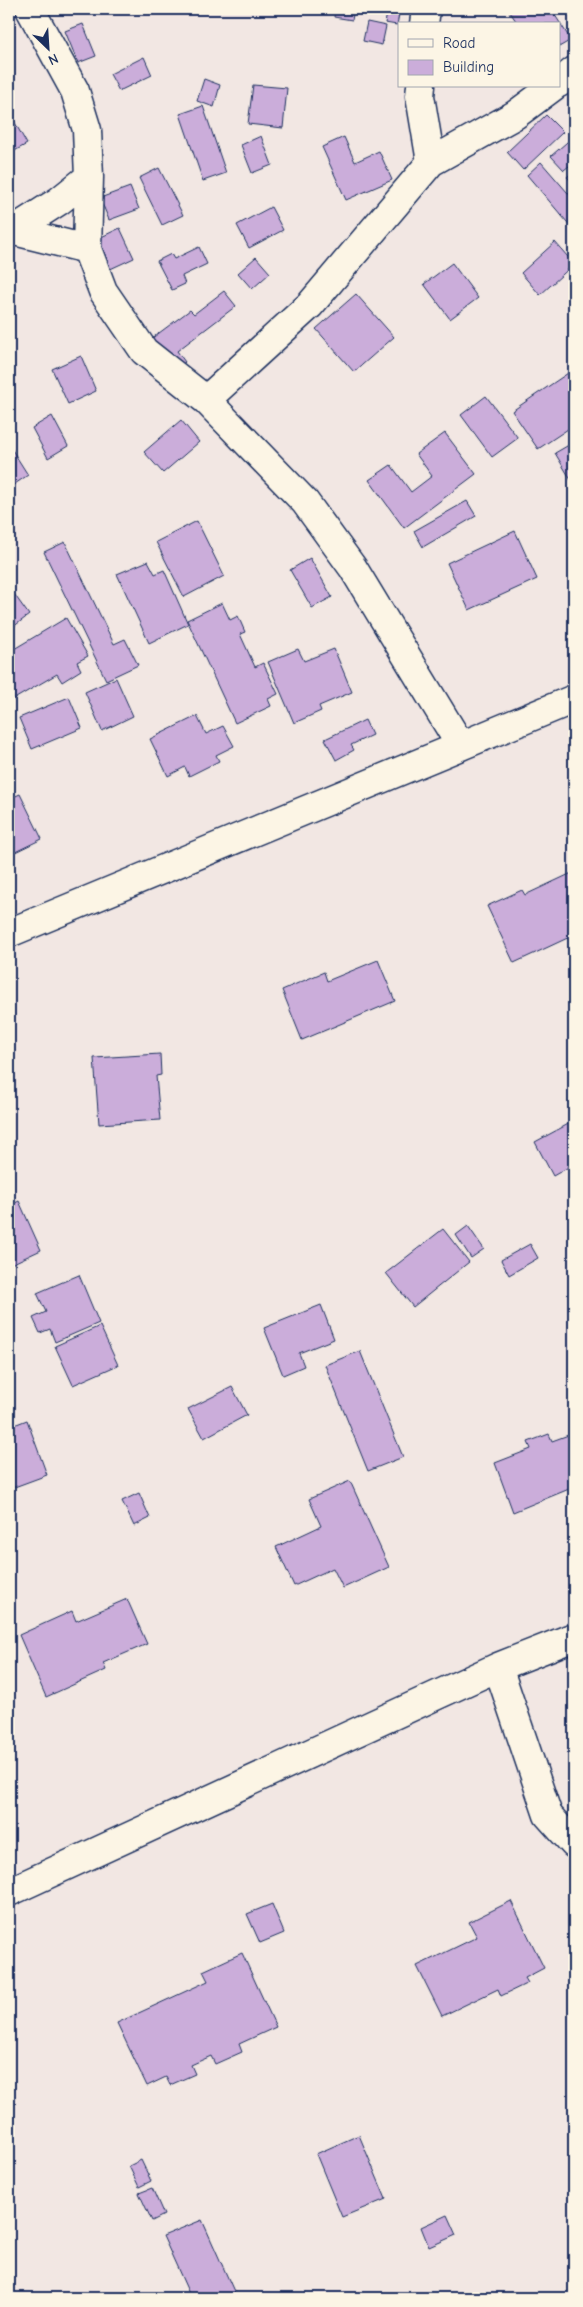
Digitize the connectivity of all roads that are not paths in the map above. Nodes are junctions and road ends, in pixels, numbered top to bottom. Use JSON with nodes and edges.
{"nodes":[{"id":1,"x":30,"y":9,"type":"edge"},
{"id":2,"x":426,"y":9,"type":"edge"},
{"id":3,"x":424,"y":22,"type":"edge"},
{"id":4,"x":574,"y":71,"type":"edge"},
{"id":5,"x":560,"y":82,"type":"edge"},
{"id":6,"x":421,"y":88,"type":"edge"},
{"id":7,"x":551,"y":88,"type":"edge"},
{"id":8,"x":430,"y":162,"type":"junction"},
{"id":9,"x":89,"y":177,"type":"junction"},
{"id":10,"x":12,"y":232,"type":"edge"},
{"id":11,"x":87,"y":249,"type":"junction"},
{"id":12,"x":206,"y":400,"type":"junction"},
{"id":13,"x":574,"y":699,"type":"edge"},
{"id":14,"x":461,"y":746,"type":"junction"},
{"id":15,"x":9,"y":933,"type":"edge"},
{"id":16,"x":574,"y":1637,"type":"edge"},
{"id":17,"x":498,"y":1667,"type":"junction"},
{"id":18,"x":574,"y":1844,"type":"edge"},
{"id":19,"x":9,"y":1892,"type":"edge"}],
"edges":[{"from":1,"to":9,"type":"street"},
{"from":2,"to":3,"type":"street"},
{"from":4,"to":5,"type":"street"},
{"from":6,"to":8,"type":"street"},
{"from":7,"to":8,"type":"street"},
{"from":8,"to":12,"type":"street"},
{"from":9,"to":10,"type":"street"},
{"from":9,"to":11,"type":"street"},
{"from":10,"to":11,"type":"street"},
{"from":11,"to":12,"type":"street"},
{"from":12,"to":14,"type":"street"},
{"from":13,"to":14,"type":"street"},
{"from":14,"to":15,"type":"street"},
{"from":16,"to":17,"type":"street"},
{"from":17,"to":18,"type":"street"},
{"from":17,"to":19,"type":"street"}]}
